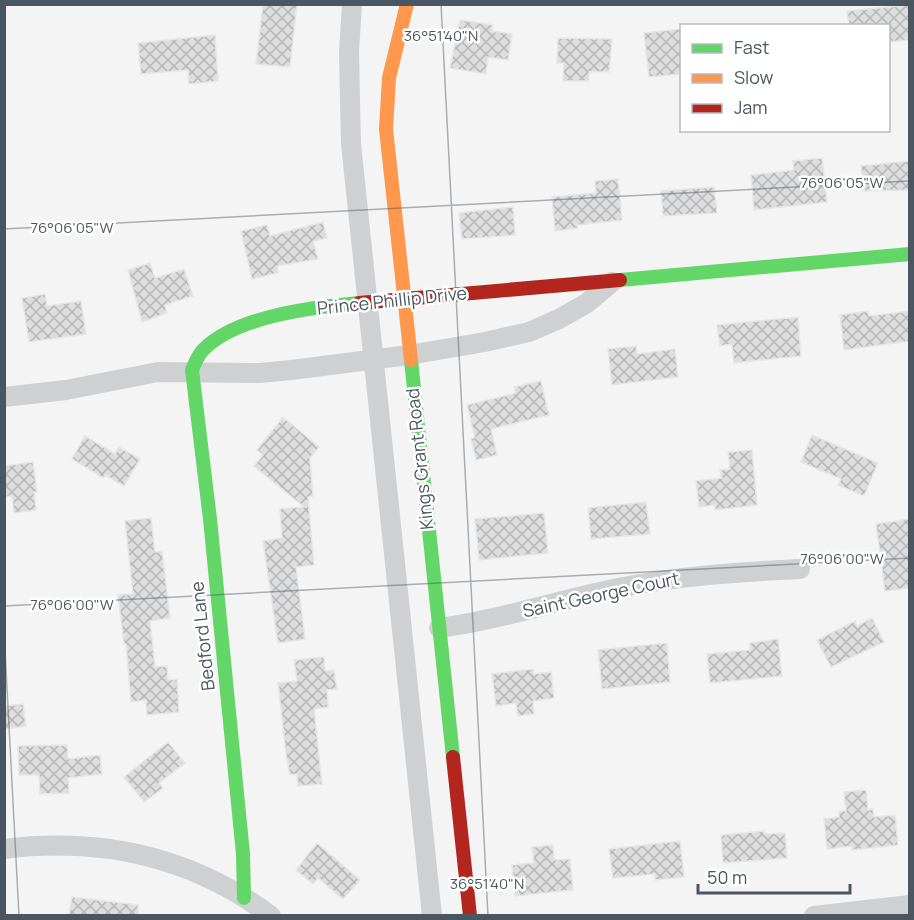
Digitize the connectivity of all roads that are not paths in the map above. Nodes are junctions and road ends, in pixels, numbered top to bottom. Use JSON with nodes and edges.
{"nodes":[{"id":1,"x":352,"y":4,"type":"edge"},
{"id":2,"x":407,"y":4,"type":"edge"},
{"id":3,"x":909,"y":254,"type":"edge"},
{"id":4,"x":612,"y":282,"type":"junction"},
{"id":5,"x":402,"y":299,"type":"junction"},
{"id":6,"x":368,"y":300,"type":"junction"},
{"id":7,"x":409,"y":355,"type":"junction"},
{"id":8,"x":374,"y":359,"type":"junction"},
{"id":9,"x":192,"y":370,"type":"junction"},
{"id":10,"x":4,"y":398,"type":"edge"},
{"id":11,"x":800,"y":569,"type":"dead end"},
{"id":12,"x":440,"y":628,"type":"junction"},
{"id":13,"x":4,"y":849,"type":"edge"},
{"id":14,"x":244,"y":898,"type":"junction"},
{"id":15,"x":909,"y":905,"type":"edge"},
{"id":16,"x":271,"y":915,"type":"edge"},
{"id":17,"x":432,"y":915,"type":"edge"},
{"id":18,"x":470,"y":915,"type":"edge"},
{"id":19,"x":814,"y":915,"type":"edge"}],
"edges":[{"from":1,"to":6,"type":"street","name":"Kings Grant Road"},
{"from":2,"to":5,"type":"street","name":"Kings Grant Road"},
{"from":3,"to":4,"type":"street","name":"Prince Phillip Drive"},
{"from":4,"to":5,"type":"street","name":"Prince Phillip Drive"},
{"from":4,"to":7,"type":"street"},
{"from":5,"to":6,"type":"street","name":"Prince Phillip Drive"},
{"from":5,"to":7,"type":"street","name":"Kings Grant Road"},
{"from":6,"to":8,"type":"street","name":"Kings Grant Road"},
{"from":6,"to":9,"type":"street","name":"Prince Phillip Drive"},
{"from":7,"to":8,"type":"street"},
{"from":7,"to":12,"type":"street","name":"Kings Grant Road"},
{"from":8,"to":9,"type":"street"},
{"from":8,"to":17,"type":"street","name":"Kings Grant Road"},
{"from":9,"to":10,"type":"street"},
{"from":9,"to":14,"type":"street","name":"Bedford Lane"},
{"from":11,"to":12,"type":"street","name":"Saint George Court"},
{"from":12,"to":18,"type":"street","name":"Kings Grant Road"},
{"from":13,"to":14,"type":"street"},
{"from":14,"to":16,"type":"street"},
{"from":15,"to":19,"type":"street"}]}
